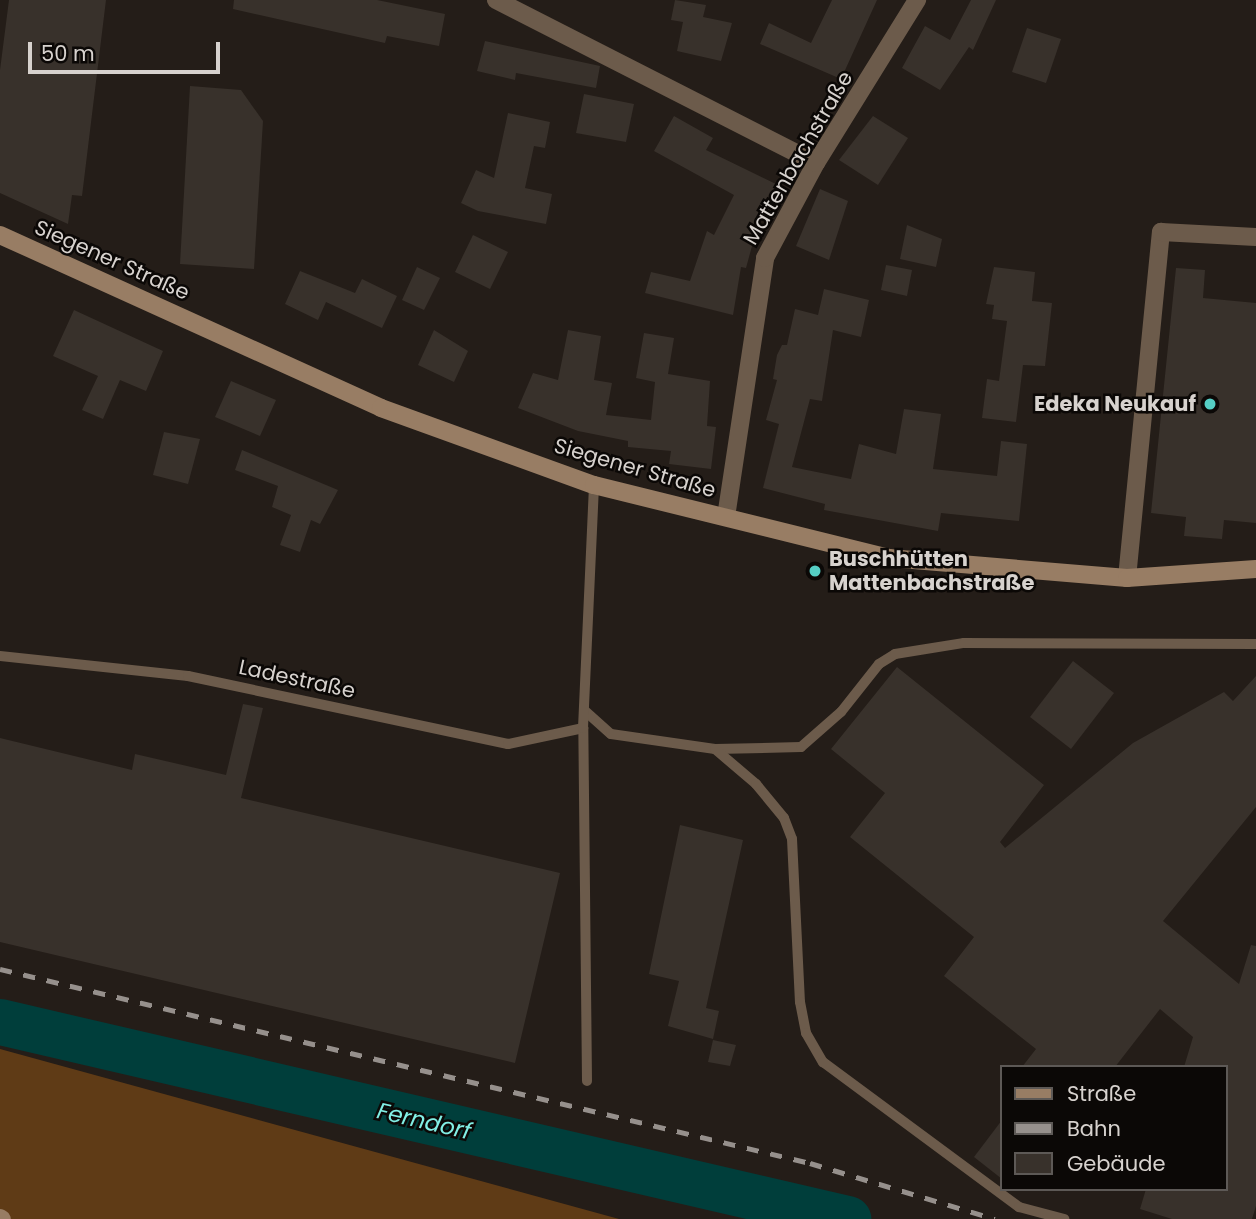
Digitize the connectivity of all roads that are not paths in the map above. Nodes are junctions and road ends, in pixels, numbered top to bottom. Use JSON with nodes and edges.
{"nodes":[{"id":1,"x":496,"y":0,"type":"edge"},
{"id":2,"x":917,"y":0,"type":"edge"},
{"id":3,"x":816,"y":163,"type":"junction"},
{"id":4,"x":0,"y":235,"type":"edge"},
{"id":5,"x":1256,"y":237,"type":"edge"},
{"id":6,"x":594,"y":485,"type":"junction"},
{"id":7,"x":726,"y":517,"type":"junction"},
{"id":8,"x":1256,"y":569,"type":"edge"},
{"id":9,"x":1128,"y":578,"type":"junction"},
{"id":10,"x":1256,"y":644,"type":"edge"},
{"id":11,"x":0,"y":656,"type":"edge"},
{"id":12,"x":584,"y":710,"type":"junction"},
{"id":13,"x":583,"y":728,"type":"junction"},
{"id":14,"x":715,"y":749,"type":"junction"},
{"id":15,"x":587,"y":1081,"type":"dead end"},
{"id":16,"x":1064,"y":1219,"type":"edge"}],
"edges":[{"from":1,"to":3,"type":"street"},
{"from":2,"to":3,"type":"street","name":"Mattenbachstraße"},
{"from":3,"to":7,"type":"street","name":"Mattenbachstraße"},
{"from":4,"to":6,"type":"main road","name":"Siegener Straße"},
{"from":5,"to":9,"type":"street"},
{"from":6,"to":7,"type":"main road","name":"Siegener Straße"},
{"from":6,"to":12,"type":"lane"},
{"from":7,"to":9,"type":"main road","name":"Siegener Straße"},
{"from":8,"to":9,"type":"main road","name":"Siegener Straße"},
{"from":10,"to":14,"type":"lane"},
{"from":11,"to":13,"type":"lane","name":"Ladestraße"},
{"from":12,"to":13,"type":"lane"},
{"from":12,"to":14,"type":"lane"},
{"from":13,"to":15,"type":"lane"},
{"from":14,"to":16,"type":"lane"}]}
